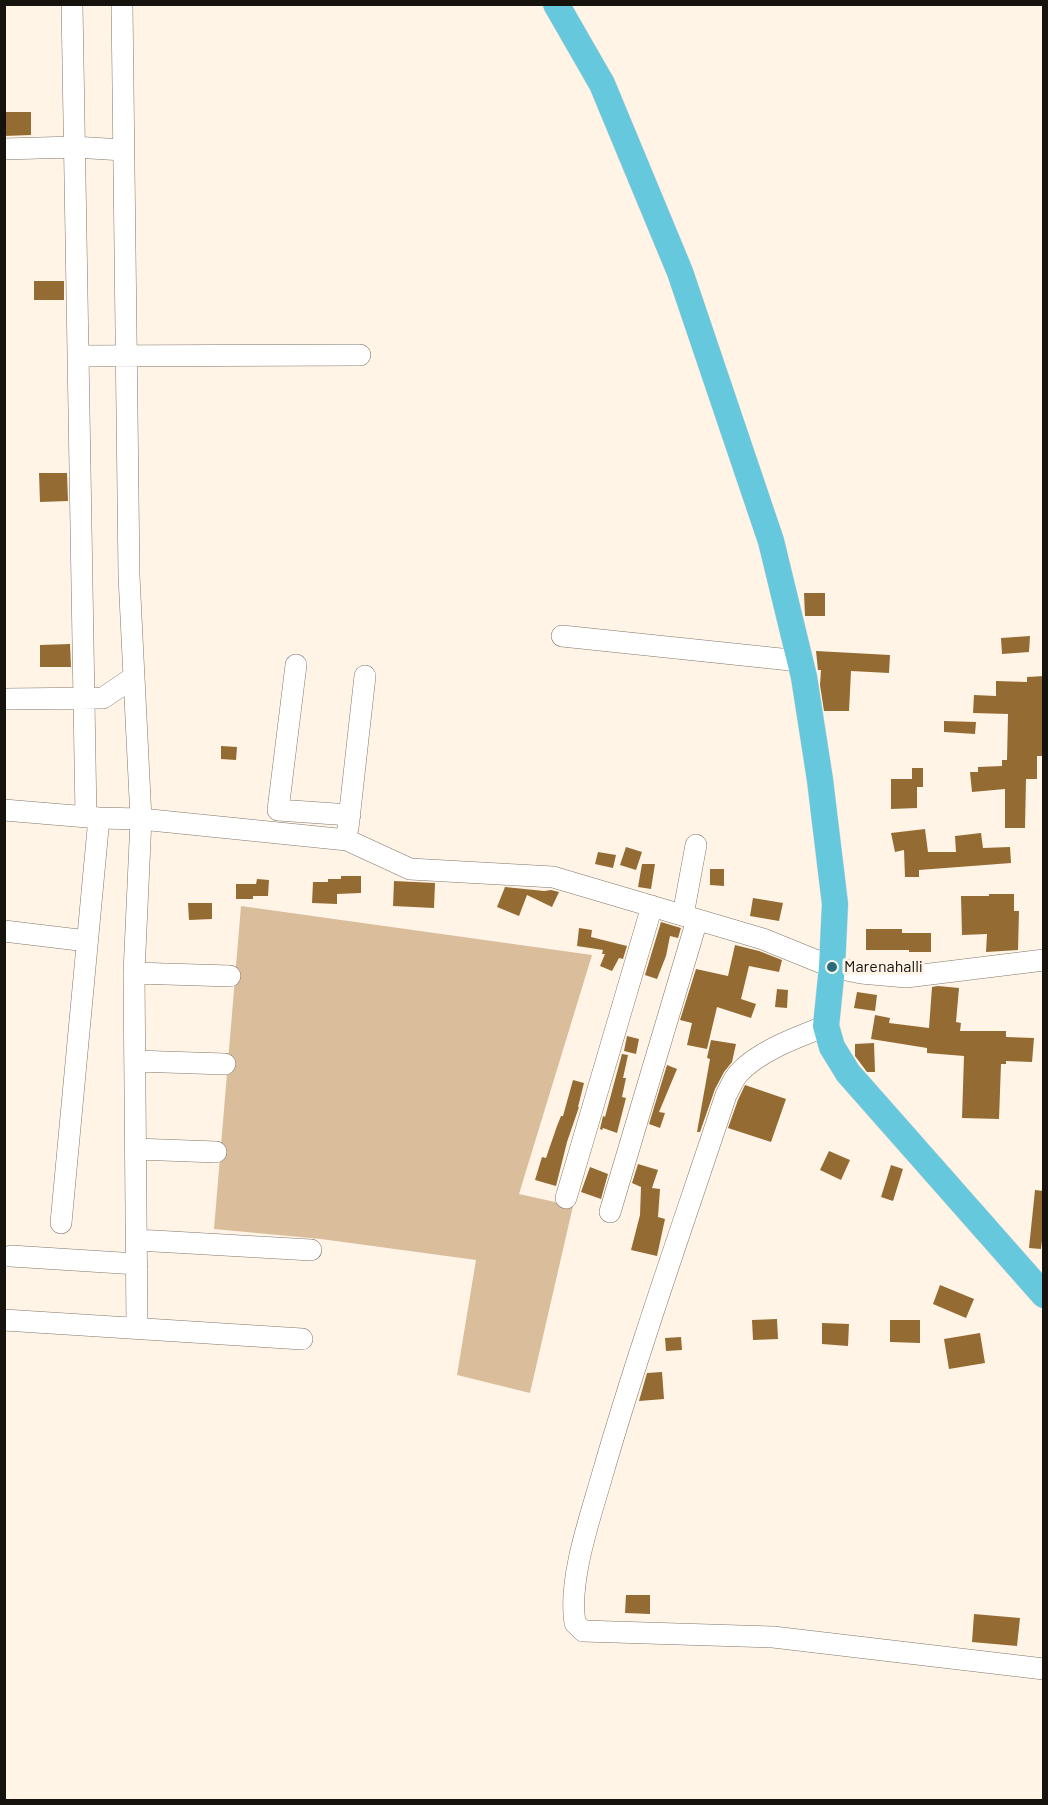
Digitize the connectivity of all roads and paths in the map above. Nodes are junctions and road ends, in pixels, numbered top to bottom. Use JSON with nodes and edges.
{"nodes":[{"id":1,"x":72,"y":4,"type":"edge"},
{"id":2,"x":122,"y":4,"type":"edge"},
{"id":3,"x":556,"y":4,"type":"edge"},
{"id":4,"x":74,"y":147,"type":"junction"},
{"id":5,"x":4,"y":149,"type":"edge"},
{"id":6,"x":123,"y":150,"type":"junction"},
{"id":7,"x":360,"y":355,"type":"dead end"},
{"id":8,"x":78,"y":356,"type":"junction"},
{"id":9,"x":126,"y":356,"type":"junction"},
{"id":10,"x":562,"y":636,"type":"dead end"},
{"id":11,"x":800,"y":661,"type":"junction"},
{"id":12,"x":296,"y":665,"type":"dead end"},
{"id":13,"x":365,"y":676,"type":"dead end"},
{"id":14,"x":134,"y":677,"type":"junction"},
{"id":15,"x":85,"y":698,"type":"junction"},
{"id":16,"x":4,"y":699,"type":"edge"},
{"id":17,"x":4,"y":810,"type":"edge"},
{"id":18,"x":350,"y":815,"type":"junction"},
{"id":19,"x":92,"y":818,"type":"junction"},
{"id":20,"x":141,"y":819,"type":"junction"},
{"id":21,"x":347,"y":840,"type":"junction"},
{"id":22,"x":696,"y":845,"type":"dead end"},
{"id":23,"x":652,"y":906,"type":"junction"},
{"id":24,"x":690,"y":917,"type":"junction"},
{"id":25,"x":4,"y":932,"type":"edge"},
{"id":26,"x":87,"y":941,"type":"junction"},
{"id":27,"x":1044,"y":960,"type":"edge"},
{"id":28,"x":832,"y":967,"type":"junction"},
{"id":29,"x":134,"y":973,"type":"junction"},
{"id":30,"x":230,"y":976,"type":"dead end"},
{"id":31,"x":826,"y":1026,"type":"junction"},
{"id":32,"x":135,"y":1061,"type":"junction"},
{"id":33,"x":225,"y":1064,"type":"dead end"},
{"id":34,"x":136,"y":1149,"type":"junction"},
{"id":35,"x":216,"y":1152,"type":"dead end"},
{"id":36,"x":566,"y":1198,"type":"dead end"},
{"id":37,"x":610,"y":1212,"type":"dead end"},
{"id":38,"x":62,"y":1223,"type":"dead end"},
{"id":39,"x":136,"y":1240,"type":"junction"},
{"id":40,"x":311,"y":1251,"type":"dead end"},
{"id":41,"x":11,"y":1256,"type":"dead end"},
{"id":42,"x":137,"y":1264,"type":"junction"},
{"id":43,"x":1044,"y":1295,"type":"edge"},
{"id":44,"x":4,"y":1320,"type":"edge"},
{"id":45,"x":137,"y":1328,"type":"junction"},
{"id":46,"x":302,"y":1339,"type":"dead end"},
{"id":47,"x":1044,"y":1668,"type":"edge"}],
"edges":[{"from":1,"to":4,"type":"street"},
{"from":2,"to":6,"type":"street"},
{"from":3,"to":11,"type":"main road"},
{"from":4,"to":5,"type":"street"},
{"from":4,"to":6,"type":"street"},
{"from":4,"to":8,"type":"street"},
{"from":6,"to":9,"type":"street"},
{"from":7,"to":9,"type":"street"},
{"from":8,"to":9,"type":"street"},
{"from":8,"to":15,"type":"street"},
{"from":9,"to":14,"type":"street"},
{"from":10,"to":11,"type":"street"},
{"from":11,"to":28,"type":"main road"},
{"from":12,"to":18,"type":"street"},
{"from":13,"to":18,"type":"street"},
{"from":14,"to":15,"type":"street"},
{"from":14,"to":20,"type":"street"},
{"from":15,"to":16,"type":"street"},
{"from":15,"to":19,"type":"street"},
{"from":17,"to":19,"type":"street"},
{"from":18,"to":21,"type":"street"},
{"from":19,"to":20,"type":"street"},
{"from":19,"to":26,"type":"street"},
{"from":20,"to":21,"type":"street"},
{"from":20,"to":29,"type":"street"},
{"from":21,"to":23,"type":"street"},
{"from":22,"to":24,"type":"street"},
{"from":23,"to":24,"type":"street"},
{"from":23,"to":36,"type":"street"},
{"from":24,"to":28,"type":"street"},
{"from":24,"to":37,"type":"street"},
{"from":25,"to":26,"type":"street"},
{"from":26,"to":38,"type":"street"},
{"from":27,"to":28,"type":"street"},
{"from":28,"to":31,"type":"main road"},
{"from":29,"to":30,"type":"street"},
{"from":29,"to":32,"type":"street"},
{"from":31,"to":43,"type":"main road"},
{"from":31,"to":47,"type":"street"},
{"from":32,"to":33,"type":"street"},
{"from":32,"to":34,"type":"street"},
{"from":34,"to":35,"type":"street"},
{"from":34,"to":39,"type":"street"},
{"from":39,"to":40,"type":"street"},
{"from":39,"to":42,"type":"street"},
{"from":41,"to":42,"type":"street"},
{"from":42,"to":45,"type":"street"},
{"from":44,"to":45,"type":"street"},
{"from":45,"to":46,"type":"street"}]}
